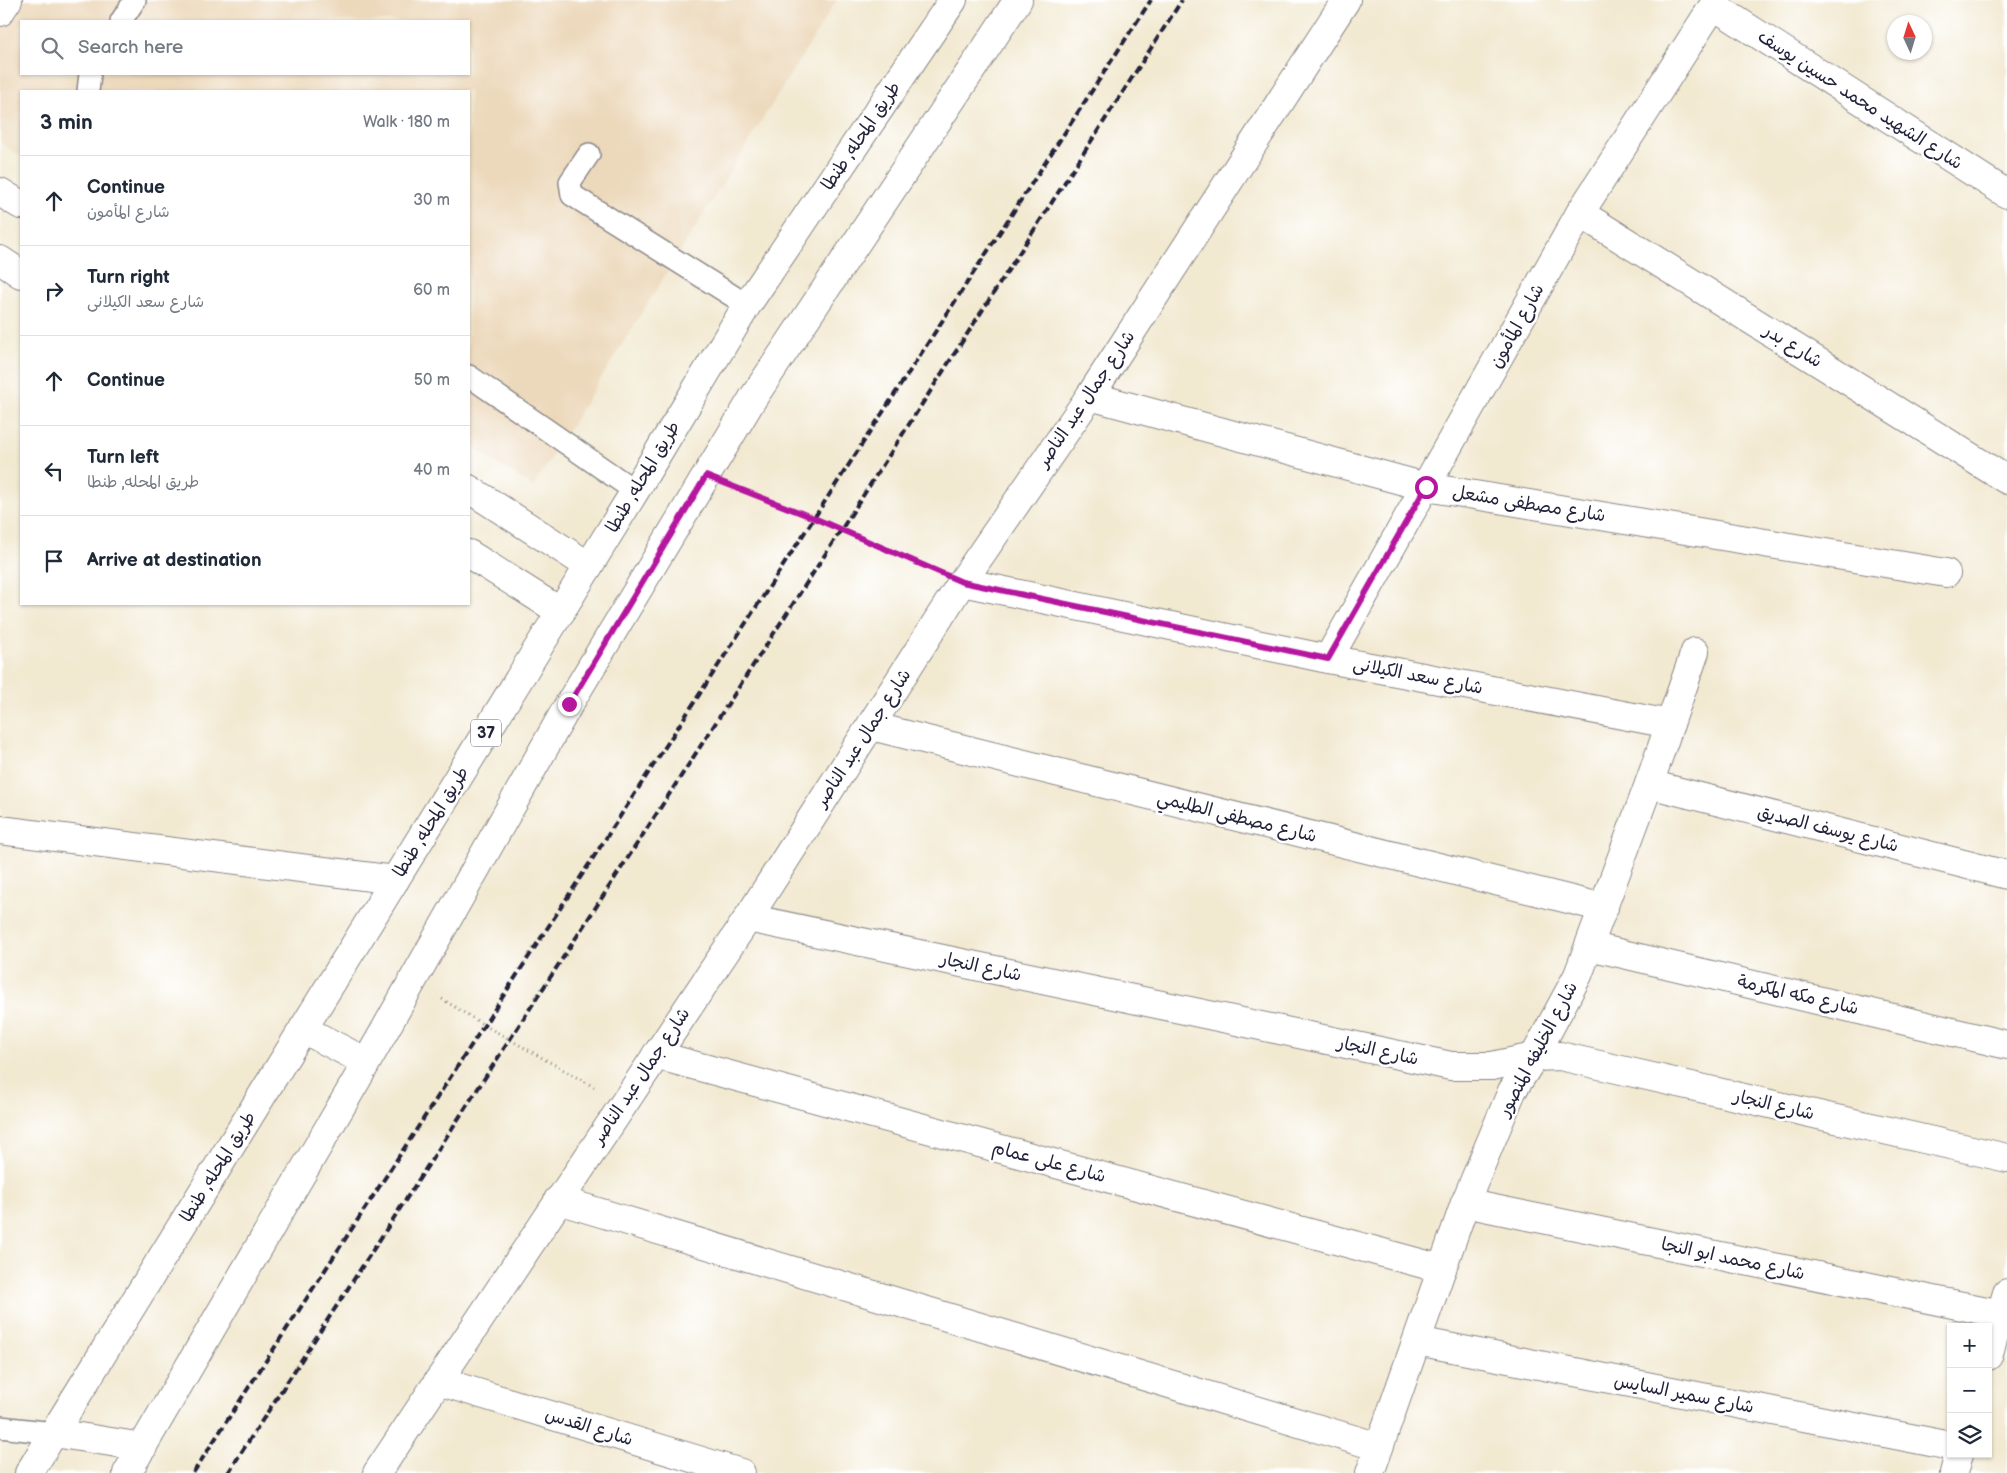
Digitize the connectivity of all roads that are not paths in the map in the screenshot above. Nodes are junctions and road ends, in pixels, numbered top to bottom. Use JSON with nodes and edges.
{"nodes":[{"id":1,"x":8,"y":0,"type":"edge"},
{"id":2,"x":135,"y":0,"type":"edge"},
{"id":3,"x":954,"y":0,"type":"edge"},
{"id":4,"x":1018,"y":0,"type":"edge"},
{"id":5,"x":1346,"y":0,"type":"edge"},
{"id":6,"x":1716,"y":3,"type":"edge"},
{"id":7,"x":0,"y":12,"type":"edge"},
{"id":8,"x":123,"y":20,"type":"edge"},
{"id":9,"x":90,"y":75,"type":"edge"},
{"id":10,"x":88,"y":90,"type":"edge"},
{"id":11,"x":589,"y":154,"type":"dead end"},
{"id":12,"x":0,"y":192,"type":"edge"},
{"id":13,"x":2007,"y":194,"type":"edge"},
{"id":14,"x":20,"y":204,"type":"edge"},
{"id":15,"x":1580,"y":213,"type":"junction"},
{"id":16,"x":0,"y":260,"type":"edge"},
{"id":17,"x":20,"y":273,"type":"edge"},
{"id":18,"x":747,"y":305,"type":"junction"},
{"id":19,"x":470,"y":377,"type":"edge"},
{"id":20,"x":1090,"y":396,"type":"junction"},
{"id":21,"x":2007,"y":480,"type":"edge"},
{"id":22,"x":1426,"y":487,"type":"junction"},
{"id":23,"x":470,"y":490,"type":"edge"},
{"id":24,"x":635,"y":491,"type":"junction"},
{"id":25,"x":470,"y":555,"type":"edge"},
{"id":26,"x":589,"y":566,"type":"junction"},
{"id":27,"x":1946,"y":573,"type":"dead end"},
{"id":28,"x":962,"y":582,"type":"junction"},
{"id":29,"x":561,"y":612,"type":"junction"},
{"id":30,"x":1695,"y":652,"type":"dead end"},
{"id":31,"x":1328,"y":659,"type":"junction"},
{"id":32,"x":1670,"y":724,"type":"junction"},
{"id":33,"x":871,"y":726,"type":"junction"},
{"id":34,"x":1649,"y":784,"type":"junction"},
{"id":35,"x":0,"y":830,"type":"edge"},
{"id":36,"x":2007,"y":875,"type":"edge"},
{"id":37,"x":395,"y":880,"type":"junction"},
{"id":38,"x":1604,"y":908,"type":"junction"},
{"id":39,"x":748,"y":918,"type":"junction"},
{"id":40,"x":1589,"y":946,"type":"junction"},
{"id":41,"x":302,"y":1029,"type":"junction"},
{"id":42,"x":2007,"y":1044,"type":"edge"},
{"id":43,"x":656,"y":1055,"type":"junction"},
{"id":44,"x":1534,"y":1057,"type":"junction"},
{"id":45,"x":366,"y":1062,"type":"junction"},
{"id":46,"x":2007,"y":1158,"type":"edge"},
{"id":47,"x":558,"y":1200,"type":"junction"},
{"id":48,"x":1465,"y":1203,"type":"junction"},
{"id":49,"x":1442,"y":1269,"type":"junction"},
{"id":50,"x":2004,"y":1303,"type":"edge"},
{"id":51,"x":1417,"y":1341,"type":"junction"},
{"id":52,"x":1992,"y":1343,"type":"edge"},
{"id":53,"x":438,"y":1381,"type":"junction"},
{"id":54,"x":0,"y":1427,"type":"edge"},
{"id":55,"x":54,"y":1433,"type":"junction"},
{"id":56,"x":1947,"y":1445,"type":"edge"},
{"id":57,"x":143,"y":1447,"type":"junction"},
{"id":58,"x":1379,"y":1447,"type":"junction"},
{"id":59,"x":1958,"y":1458,"type":"edge"},
{"id":60,"x":29,"y":1473,"type":"edge"},
{"id":61,"x":126,"y":1473,"type":"edge"},
{"id":62,"x":377,"y":1473,"type":"edge"},
{"id":63,"x":741,"y":1473,"type":"edge"},
{"id":64,"x":1370,"y":1473,"type":"edge"},
{"id":65,"x":1954,"y":1473,"type":"edge"}],
"edges":[{"from":1,"to":7,"type":"street"},
{"from":2,"to":8,"type":"lane"},
{"from":3,"to":18,"type":"street","name":"طريق المحله, طنطا","number":"37"},
{"from":4,"to":45,"type":"street"},
{"from":5,"to":20,"type":"street","name":"شارع جمال عبد الناصر"},
{"from":6,"to":13,"type":"street","name":"شارع الشهيد محمد حسين يوسف"},
{"from":6,"to":15,"type":"street","name":"شارع المأمون"},
{"from":9,"to":10,"type":"lane"},
{"from":11,"to":18,"type":"lane"},
{"from":12,"to":14,"type":"street"},
{"from":15,"to":21,"type":"street","name":"شارع بدر"},
{"from":15,"to":22,"type":"street","name":"شارع المأمون"},
{"from":16,"to":17,"type":"street"},
{"from":18,"to":24,"type":"street","name":"طريق المحله, طنطا","number":"37"},
{"from":19,"to":24,"type":"lane"},
{"from":20,"to":22,"type":"street","name":"شارع مصطفى مشعل"},
{"from":20,"to":28,"type":"street","name":"شارع جمال عبد الناصر"},
{"from":22,"to":27,"type":"street","name":"شارع مصطفى مشعل"},
{"from":22,"to":31,"type":"street","name":"شارع المأمون"},
{"from":23,"to":26,"type":"street"},
{"from":24,"to":26,"type":"street","name":"طريق المحله, طنطا","number":"37"},
{"from":25,"to":29,"type":"street"},
{"from":26,"to":29,"type":"street","name":"طريق المحله, طنطا","number":"37"},
{"from":28,"to":31,"type":"street","name":"شارع سعد الكيلانى"},
{"from":28,"to":33,"type":"street","name":"شارع جمال عبد الناصر"},
{"from":29,"to":37,"type":"street","name":"طريق المحله, طنطا","number":"37"},
{"from":30,"to":32,"type":"street","name":"شارع الخليفه المنصور"},
{"from":31,"to":32,"type":"street","name":"شارع سعد الكيلانى"},
{"from":32,"to":34,"type":"street","name":"شارع الخليفه المنصور"},
{"from":33,"to":38,"type":"street","name":"شارع مصطفى الطليمي"},
{"from":33,"to":39,"type":"street","name":"شارع جمال عبد الناصر"},
{"from":34,"to":36,"type":"street","name":"شارع يوسف الصديق"},
{"from":34,"to":38,"type":"street","name":"شارع الخليفه المنصور"},
{"from":35,"to":37,"type":"street"},
{"from":37,"to":41,"type":"street","name":"طريق المحله, طنطا","number":"37"},
{"from":38,"to":40,"type":"street","name":"شارع الخليفه المنصور"},
{"from":39,"to":43,"type":"street","name":"شارع جمال عبد الناصر"},
{"from":39,"to":44,"type":"street","name":"شارع النجار"},
{"from":40,"to":42,"type":"street","name":"شارع مكه المكرمة"},
{"from":40,"to":44,"type":"street","name":"شارع الخليفه المنصور"},
{"from":41,"to":45,"type":"street"},
{"from":41,"to":55,"type":"street","name":"طريق المحله, طنطا","number":"37"},
{"from":43,"to":47,"type":"street","name":"شارع جمال عبد الناصر"},
{"from":43,"to":49,"type":"street","name":"شارع على عمام"},
{"from":44,"to":46,"type":"street","name":"شارع النجار"},
{"from":44,"to":48,"type":"street","name":"شارع الخليفه المنصور"},
{"from":45,"to":57,"type":"street"},
{"from":47,"to":53,"type":"street","name":"شارع جمال عبد الناصر"},
{"from":47,"to":58,"type":"street"},
{"from":48,"to":49,"type":"street","name":"شارع الخليفه المنصور"},
{"from":48,"to":50,"type":"street","name":"شارع محمد ابو النجا"},
{"from":49,"to":51,"type":"street","name":"شارع الخليفه المنصور"},
{"from":50,"to":52,"type":"street"},
{"from":51,"to":56,"type":"street","name":"شارع سمير السايس"},
{"from":51,"to":58,"type":"street","name":"شارع الخليفه المنصور"},
{"from":53,"to":62,"type":"street","name":"شارع جمال عبد الناصر"},
{"from":53,"to":63,"type":"street","name":"شارع القدس"},
{"from":54,"to":55,"type":"lane"},
{"from":55,"to":57,"type":"street"},
{"from":55,"to":60,"type":"street","name":"طريق المحله, طنطا","number":"37"},
{"from":57,"to":61,"type":"street"},
{"from":58,"to":64,"type":"street","name":"شارع الخليفه المنصور"},
{"from":59,"to":65,"type":"street"}]}
